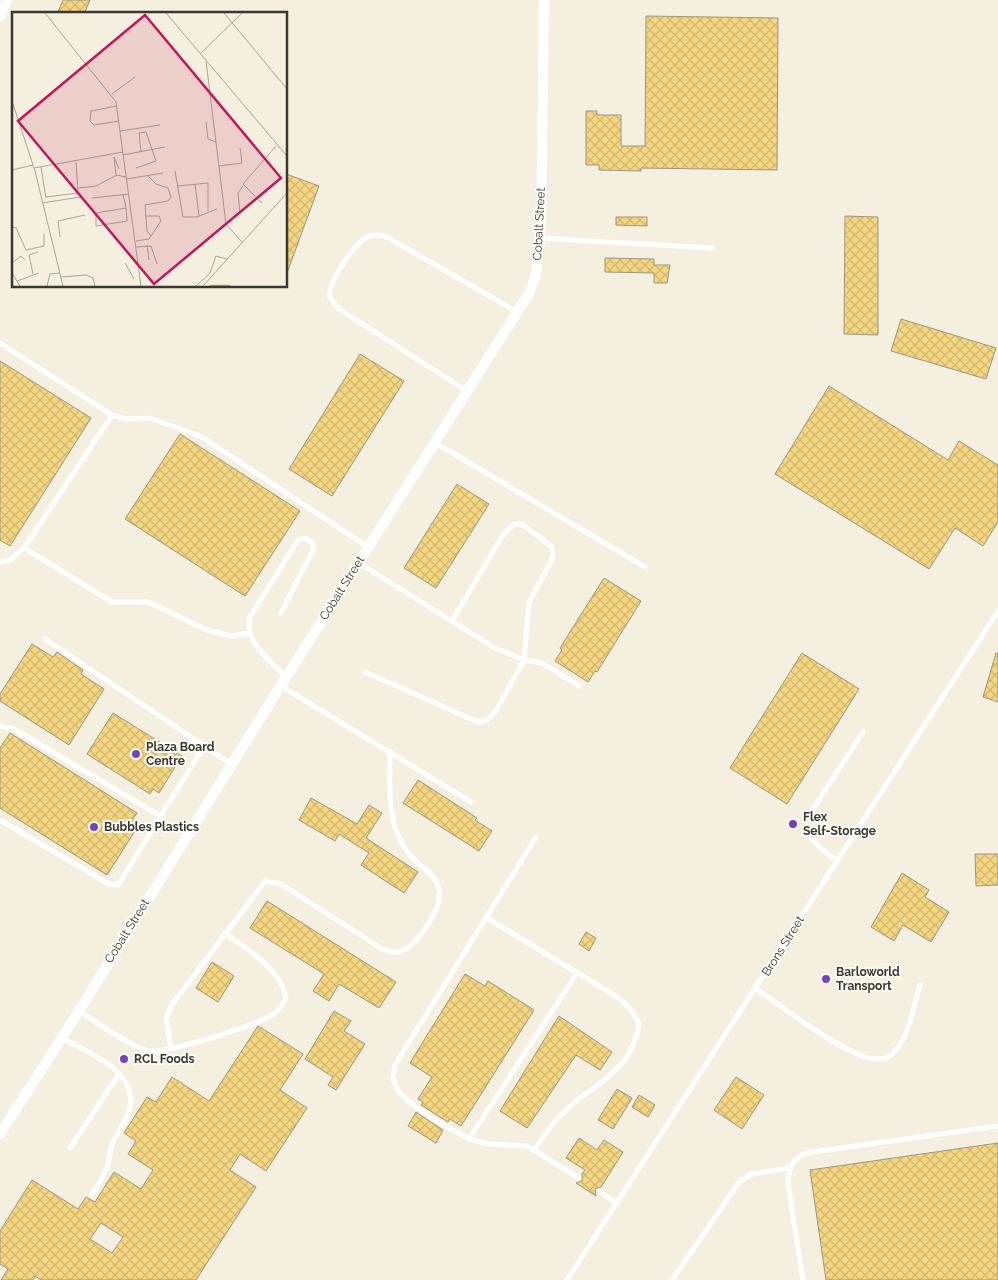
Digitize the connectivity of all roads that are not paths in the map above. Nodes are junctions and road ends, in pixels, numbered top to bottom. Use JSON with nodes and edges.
{"nodes":[{"id":1,"x":7,"y":0,"type":"edge"},
{"id":2,"x":544,"y":0,"type":"edge"},
{"id":3,"x":0,"y":17,"type":"edge"},
{"id":4,"x":540,"y":238,"type":"junction"},
{"id":5,"x":712,"y":248,"type":"dead end"},
{"id":6,"x":517,"y":312,"type":"junction"},
{"id":7,"x":0,"y":343,"type":"edge"},
{"id":8,"x":467,"y":391,"type":"junction"},
{"id":9,"x":112,"y":415,"type":"junction"},
{"id":10,"x":434,"y":442,"type":"junction"},
{"id":11,"x":368,"y":547,"type":"junction"},
{"id":12,"x":24,"y":548,"type":"junction"},
{"id":13,"x":0,"y":562,"type":"edge"},
{"id":14,"x":358,"y":562,"type":"junction"},
{"id":15,"x":645,"y":567,"type":"dead end"},
{"id":16,"x":998,"y":611,"type":"edge"},
{"id":17,"x":281,"y":613,"type":"dead end"},
{"id":18,"x":452,"y":621,"type":"junction"},
{"id":19,"x":249,"y":634,"type":"junction"},
{"id":20,"x":46,"y":638,"type":"dead end"},
{"id":21,"x":524,"y":660,"type":"junction"},
{"id":22,"x":365,"y":672,"type":"dead end"},
{"id":23,"x":283,"y":681,"type":"junction"},
{"id":24,"x":579,"y":686,"type":"dead end"},
{"id":25,"x":0,"y":726,"type":"edge"},
{"id":26,"x":864,"y":732,"type":"dead end"},
{"id":27,"x":204,"y":746,"type":"junction"},
{"id":28,"x":390,"y":751,"type":"junction"},
{"id":29,"x":231,"y":764,"type":"junction"},
{"id":30,"x":471,"y":802,"type":"dead end"},
{"id":31,"x":162,"y":817,"type":"junction"},
{"id":32,"x":0,"y":820,"type":"edge"},
{"id":33,"x":536,"y":837,"type":"dead end"},
{"id":34,"x":836,"y":860,"type":"junction"},
{"id":35,"x":487,"y":918,"type":"junction"},
{"id":36,"x":225,"y":933,"type":"junction"},
{"id":37,"x":577,"y":974,"type":"junction"},
{"id":38,"x":920,"y":985,"type":"dead end"},
{"id":39,"x":756,"y":989,"type":"junction"},
{"id":40,"x":79,"y":1011,"type":"junction"},
{"id":41,"x":62,"y":1038,"type":"junction"},
{"id":42,"x":171,"y":1048,"type":"junction"},
{"id":43,"x":119,"y":1074,"type":"junction"},
{"id":44,"x":998,"y":1126,"type":"edge"},
{"id":45,"x":0,"y":1134,"type":"edge"},
{"id":46,"x":469,"y":1139,"type":"junction"},
{"id":47,"x":70,"y":1148,"type":"dead end"},
{"id":48,"x":534,"y":1150,"type":"junction"},
{"id":49,"x":789,"y":1168,"type":"junction"},
{"id":50,"x":579,"y":1178,"type":"dead end"},
{"id":51,"x":598,"y":1191,"type":"dead end"},
{"id":52,"x":92,"y":1195,"type":"dead end"},
{"id":53,"x":616,"y":1203,"type":"junction"},
{"id":54,"x":567,"y":1280,"type":"edge"},
{"id":55,"x":672,"y":1280,"type":"edge"},
{"id":56,"x":803,"y":1280,"type":"edge"}],
"edges":[{"from":1,"to":3,"type":"street"},
{"from":2,"to":4,"type":"street","name":"Cobalt Street"},
{"from":4,"to":5,"type":"lane"},
{"from":4,"to":6,"type":"street","name":"Cobalt Street"},
{"from":6,"to":8,"type":"street","name":"Cobalt Street"},
{"from":6,"to":8,"type":"lane"},
{"from":7,"to":9,"type":"lane"},
{"from":8,"to":10,"type":"street","name":"Cobalt Street"},
{"from":9,"to":11,"type":"lane"},
{"from":9,"to":12,"type":"lane"},
{"from":10,"to":11,"type":"street","name":"Cobalt Street"},
{"from":10,"to":15,"type":"lane"},
{"from":11,"to":14,"type":"street","name":"Cobalt Street"},
{"from":12,"to":13,"type":"lane"},
{"from":12,"to":19,"type":"lane"},
{"from":14,"to":18,"type":"lane"},
{"from":14,"to":23,"type":"street","name":"Cobalt Street"},
{"from":16,"to":34,"type":"lane","name":"Brons Street"},
{"from":17,"to":19,"type":"lane"},
{"from":18,"to":21,"type":"lane"},
{"from":18,"to":21,"type":"lane"},
{"from":19,"to":23,"type":"lane"},
{"from":20,"to":27,"type":"lane"},
{"from":21,"to":22,"type":"lane"},
{"from":21,"to":24,"type":"lane"},
{"from":23,"to":28,"type":"lane"},
{"from":23,"to":29,"type":"street","name":"Cobalt Street"},
{"from":25,"to":31,"type":"lane"},
{"from":26,"to":34,"type":"lane"},
{"from":27,"to":29,"type":"lane"},
{"from":27,"to":31,"type":"lane"},
{"from":28,"to":30,"type":"lane"},
{"from":28,"to":36,"type":"lane"},
{"from":29,"to":40,"type":"street","name":"Cobalt Street"},
{"from":31,"to":32,"type":"lane"},
{"from":33,"to":35,"type":"lane"},
{"from":34,"to":39,"type":"lane","name":"Brons Street"},
{"from":35,"to":37,"type":"lane"},
{"from":35,"to":46,"type":"lane"},
{"from":36,"to":42,"type":"lane"},
{"from":36,"to":42,"type":"lane"},
{"from":37,"to":46,"type":"lane"},
{"from":37,"to":48,"type":"lane"},
{"from":38,"to":39,"type":"lane"},
{"from":39,"to":53,"type":"lane","name":"Brons Street"},
{"from":40,"to":41,"type":"street","name":"Cobalt Street"},
{"from":40,"to":42,"type":"lane"},
{"from":41,"to":43,"type":"lane"},
{"from":41,"to":45,"type":"street","name":"Cobalt Street"},
{"from":43,"to":47,"type":"lane"},
{"from":43,"to":52,"type":"lane"},
{"from":44,"to":49,"type":"lane"},
{"from":46,"to":48,"type":"lane"},
{"from":48,"to":50,"type":"lane"},
{"from":49,"to":55,"type":"lane"},
{"from":49,"to":56,"type":"lane"},
{"from":51,"to":53,"type":"lane"},
{"from":53,"to":54,"type":"lane","name":"Brons Street"}]}
